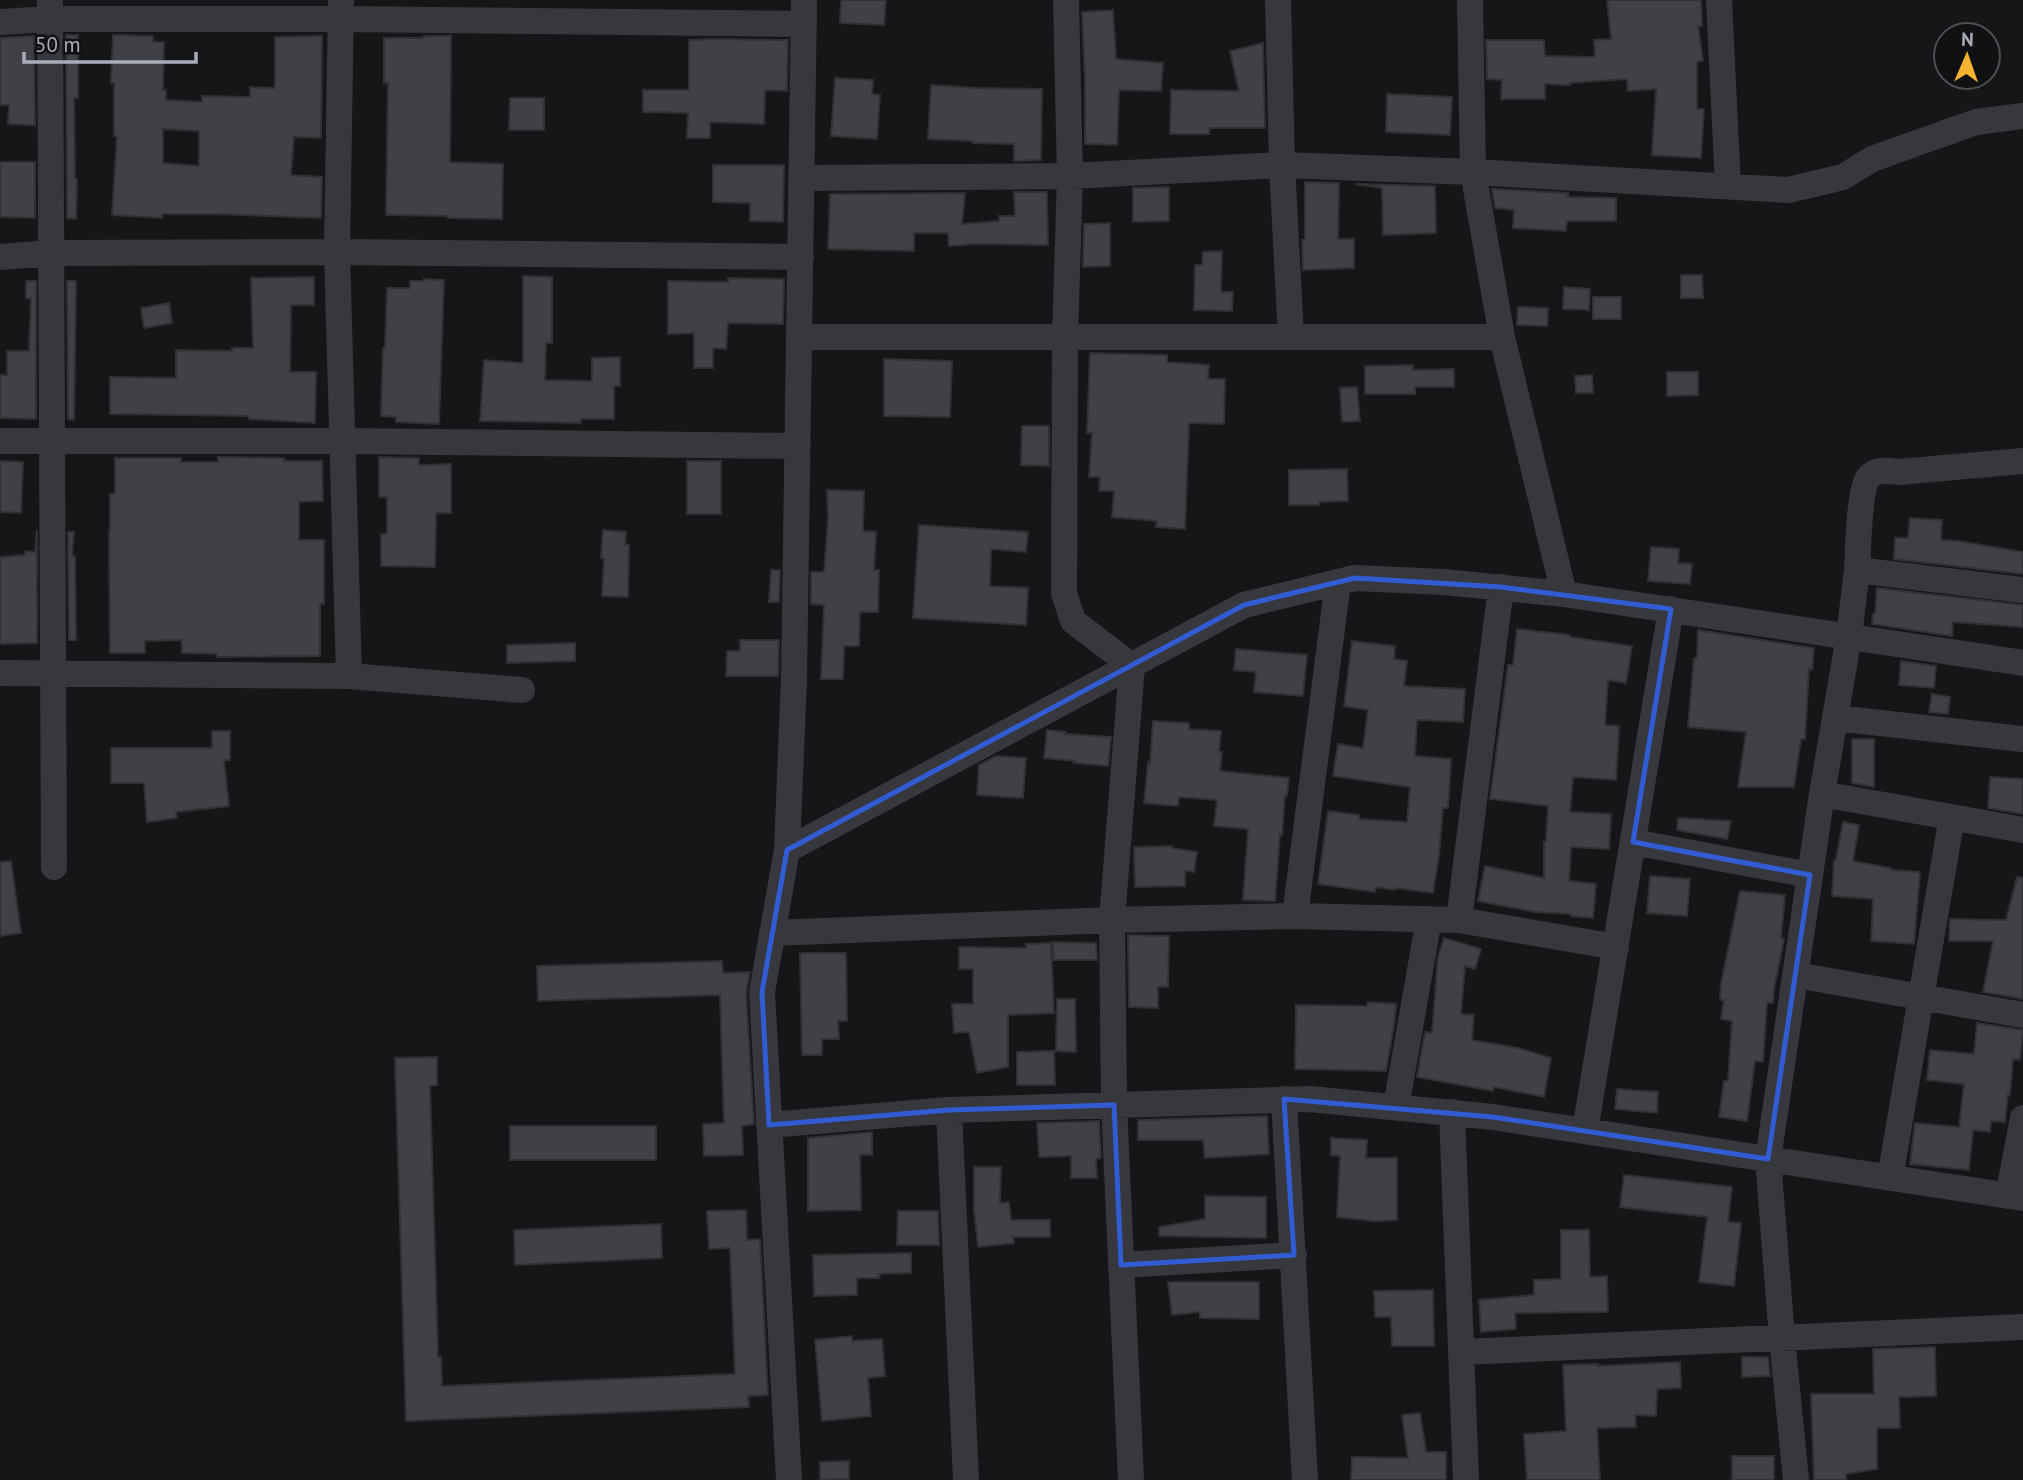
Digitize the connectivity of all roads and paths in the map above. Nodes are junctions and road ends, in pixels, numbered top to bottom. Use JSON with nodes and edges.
{"nodes":[{"id":1,"x":1066,"y":0,"type":"edge"},
{"id":2,"x":1278,"y":0,"type":"edge"},
{"id":3,"x":1470,"y":0,"type":"edge"},
{"id":4,"x":1719,"y":0,"type":"edge"},
{"id":5,"x":50,"y":10,"type":"edge"},
{"id":6,"x":341,"y":10,"type":"edge"},
{"id":7,"x":804,"y":12,"type":"edge"},
{"id":8,"x":0,"y":22,"type":"edge"},
{"id":9,"x":2023,"y":116,"type":"edge"},
{"id":10,"x":1282,"y":165,"type":"junction"},
{"id":11,"x":1473,"y":172,"type":"junction"},
{"id":12,"x":1070,"y":176,"type":"junction"},
{"id":13,"x":802,"y":178,"type":"junction"},
{"id":14,"x":1728,"y":186,"type":"junction"},
{"id":15,"x":337,"y":252,"type":"junction"},
{"id":16,"x":50,"y":253,"type":"junction"},
{"id":17,"x":0,"y":257,"type":"edge"},
{"id":18,"x":801,"y":257,"type":"junction"},
{"id":19,"x":799,"y":337,"type":"junction"},
{"id":20,"x":1065,"y":337,"type":"junction"},
{"id":21,"x":1291,"y":337,"type":"junction"},
{"id":22,"x":1502,"y":337,"type":"junction"},
{"id":23,"x":0,"y":441,"type":"edge"},
{"id":24,"x":342,"y":441,"type":"junction"},
{"id":25,"x":51,"y":442,"type":"junction"},
{"id":26,"x":797,"y":446,"type":"junction"},
{"id":27,"x":2023,"y":461,"type":"edge"},
{"id":28,"x":1857,"y":570,"type":"junction"},
{"id":29,"x":1338,"y":582,"type":"junction"},
{"id":30,"x":1501,"y":587,"type":"junction"},
{"id":31,"x":2023,"y":590,"type":"edge"},
{"id":32,"x":1564,"y":594,"type":"junction"},
{"id":33,"x":1671,"y":609,"type":"junction"},
{"id":34,"x":1849,"y":636,"type":"junction"},
{"id":35,"x":2023,"y":663,"type":"edge"},
{"id":36,"x":1132,"y":666,"type":"junction"},
{"id":37,"x":0,"y":673,"type":"edge"},
{"id":38,"x":53,"y":673,"type":"junction"},
{"id":39,"x":349,"y":676,"type":"junction"},
{"id":40,"x":522,"y":690,"type":"dead end"},
{"id":41,"x":1836,"y":718,"type":"junction"},
{"id":42,"x":2023,"y":739,"type":"edge"},
{"id":43,"x":1822,"y":794,"type":"junction"},
{"id":44,"x":1952,"y":817,"type":"junction"},
{"id":45,"x":2023,"y":830,"type":"edge"},
{"id":46,"x":1633,"y":842,"type":"junction"},
{"id":47,"x":787,"y":850,"type":"junction"},
{"id":48,"x":54,"y":867,"type":"dead end"},
{"id":49,"x":1810,"y":875,"type":"junction"},
{"id":50,"x":1295,"y":916,"type":"junction"},
{"id":51,"x":1429,"y":919,"type":"junction"},
{"id":52,"x":1112,"y":920,"type":"junction"},
{"id":53,"x":1459,"y":920,"type":"junction"},
{"id":54,"x":772,"y":933,"type":"junction"},
{"id":55,"x":1616,"y":947,"type":"junction"},
{"id":56,"x":1796,"y":975,"type":"junction"},
{"id":57,"x":1921,"y":998,"type":"junction"},
{"id":58,"x":2023,"y":1015,"type":"edge"},
{"id":59,"x":1284,"y":1099,"type":"junction"},
{"id":60,"x":1114,"y":1105,"type":"junction"},
{"id":61,"x":1396,"y":1107,"type":"junction"},
{"id":62,"x":949,"y":1110,"type":"junction"},
{"id":63,"x":1452,"y":1112,"type":"junction"},
{"id":64,"x":2023,"y":1118,"type":"edge"},
{"id":65,"x":769,"y":1125,"type":"junction"},
{"id":66,"x":1585,"y":1131,"type":"junction"},
{"id":67,"x":1769,"y":1159,"type":"junction"},
{"id":68,"x":1890,"y":1178,"type":"junction"},
{"id":69,"x":2015,"y":1197,"type":"edge"},
{"id":70,"x":1294,"y":1255,"type":"junction"},
{"id":71,"x":1121,"y":1265,"type":"junction"},
{"id":72,"x":2023,"y":1326,"type":"edge"},
{"id":73,"x":1782,"y":1338,"type":"junction"},
{"id":74,"x":1462,"y":1352,"type":"junction"},
{"id":75,"x":789,"y":1480,"type":"edge"},
{"id":76,"x":966,"y":1480,"type":"edge"},
{"id":77,"x":1131,"y":1480,"type":"edge"},
{"id":78,"x":1304,"y":1480,"type":"edge"},
{"id":79,"x":1466,"y":1480,"type":"edge"},
{"id":80,"x":1796,"y":1480,"type":"edge"}],
"edges":[{"from":1,"to":12,"type":"street"},
{"from":2,"to":10,"type":"street"},
{"from":3,"to":11,"type":"street"},
{"from":4,"to":14,"type":"street"},
{"from":5,"to":6,"type":"street"},
{"from":5,"to":8,"type":"street"},
{"from":5,"to":16,"type":"street"},
{"from":6,"to":7,"type":"street"},
{"from":6,"to":15,"type":"street"},
{"from":7,"to":13,"type":"street"},
{"from":9,"to":14,"type":"street"},
{"from":10,"to":11,"type":"street"},
{"from":10,"to":12,"type":"street"},
{"from":10,"to":21,"type":"street"},
{"from":11,"to":14,"type":"street"},
{"from":11,"to":22,"type":"street"},
{"from":12,"to":13,"type":"street"},
{"from":12,"to":20,"type":"street"},
{"from":13,"to":18,"type":"street"},
{"from":15,"to":16,"type":"street"},
{"from":15,"to":18,"type":"street"},
{"from":15,"to":24,"type":"street"},
{"from":16,"to":17,"type":"street"},
{"from":16,"to":25,"type":"street"},
{"from":18,"to":19,"type":"street"},
{"from":19,"to":20,"type":"street"},
{"from":19,"to":26,"type":"street"},
{"from":20,"to":21,"type":"street"},
{"from":20,"to":36,"type":"street"},
{"from":21,"to":22,"type":"street"},
{"from":22,"to":32,"type":"street"},
{"from":23,"to":25,"type":"street"},
{"from":24,"to":25,"type":"street"},
{"from":24,"to":26,"type":"street"},
{"from":24,"to":39,"type":"street"},
{"from":25,"to":38,"type":"street"},
{"from":26,"to":47,"type":"street"},
{"from":27,"to":28,"type":"street"},
{"from":28,"to":31,"type":"street"},
{"from":28,"to":34,"type":"street"},
{"from":29,"to":30,"type":"street"},
{"from":29,"to":36,"type":"street"},
{"from":29,"to":50,"type":"street"},
{"from":30,"to":32,"type":"street"},
{"from":30,"to":53,"type":"street"},
{"from":32,"to":33,"type":"street"},
{"from":33,"to":34,"type":"street"},
{"from":33,"to":46,"type":"street"},
{"from":34,"to":35,"type":"street"},
{"from":34,"to":41,"type":"street"},
{"from":36,"to":47,"type":"street"},
{"from":36,"to":52,"type":"street"},
{"from":37,"to":38,"type":"street"},
{"from":38,"to":39,"type":"street"},
{"from":38,"to":48,"type":"street"},
{"from":39,"to":40,"type":"street"},
{"from":41,"to":42,"type":"street"},
{"from":41,"to":43,"type":"street"},
{"from":43,"to":44,"type":"street"},
{"from":43,"to":49,"type":"street"},
{"from":44,"to":45,"type":"street"},
{"from":44,"to":57,"type":"street"},
{"from":46,"to":49,"type":"street"},
{"from":46,"to":55,"type":"street"},
{"from":47,"to":54,"type":"street"},
{"from":49,"to":56,"type":"street"},
{"from":50,"to":51,"type":"street"},
{"from":50,"to":52,"type":"street"},
{"from":51,"to":53,"type":"street"},
{"from":51,"to":61,"type":"street"},
{"from":52,"to":54,"type":"street"},
{"from":52,"to":60,"type":"street"},
{"from":53,"to":55,"type":"street"},
{"from":54,"to":65,"type":"street"},
{"from":55,"to":66,"type":"street"},
{"from":56,"to":57,"type":"street"},
{"from":56,"to":67,"type":"street"},
{"from":57,"to":58,"type":"street"},
{"from":57,"to":68,"type":"street"},
{"from":59,"to":60,"type":"street"},
{"from":59,"to":61,"type":"street"},
{"from":59,"to":70,"type":"street"},
{"from":60,"to":62,"type":"street"},
{"from":60,"to":71,"type":"street"},
{"from":61,"to":63,"type":"street"},
{"from":62,"to":65,"type":"street"},
{"from":62,"to":76,"type":"street"},
{"from":63,"to":66,"type":"street"},
{"from":63,"to":74,"type":"street"},
{"from":64,"to":69,"type":"street"},
{"from":65,"to":75,"type":"street"},
{"from":66,"to":67,"type":"street"},
{"from":67,"to":68,"type":"street"},
{"from":67,"to":73,"type":"street"},
{"from":68,"to":69,"type":"street"},
{"from":70,"to":71,"type":"street"},
{"from":70,"to":78,"type":"street"},
{"from":71,"to":77,"type":"street"},
{"from":72,"to":73,"type":"street"},
{"from":73,"to":74,"type":"street"},
{"from":73,"to":80,"type":"street"},
{"from":74,"to":79,"type":"street"}]}
